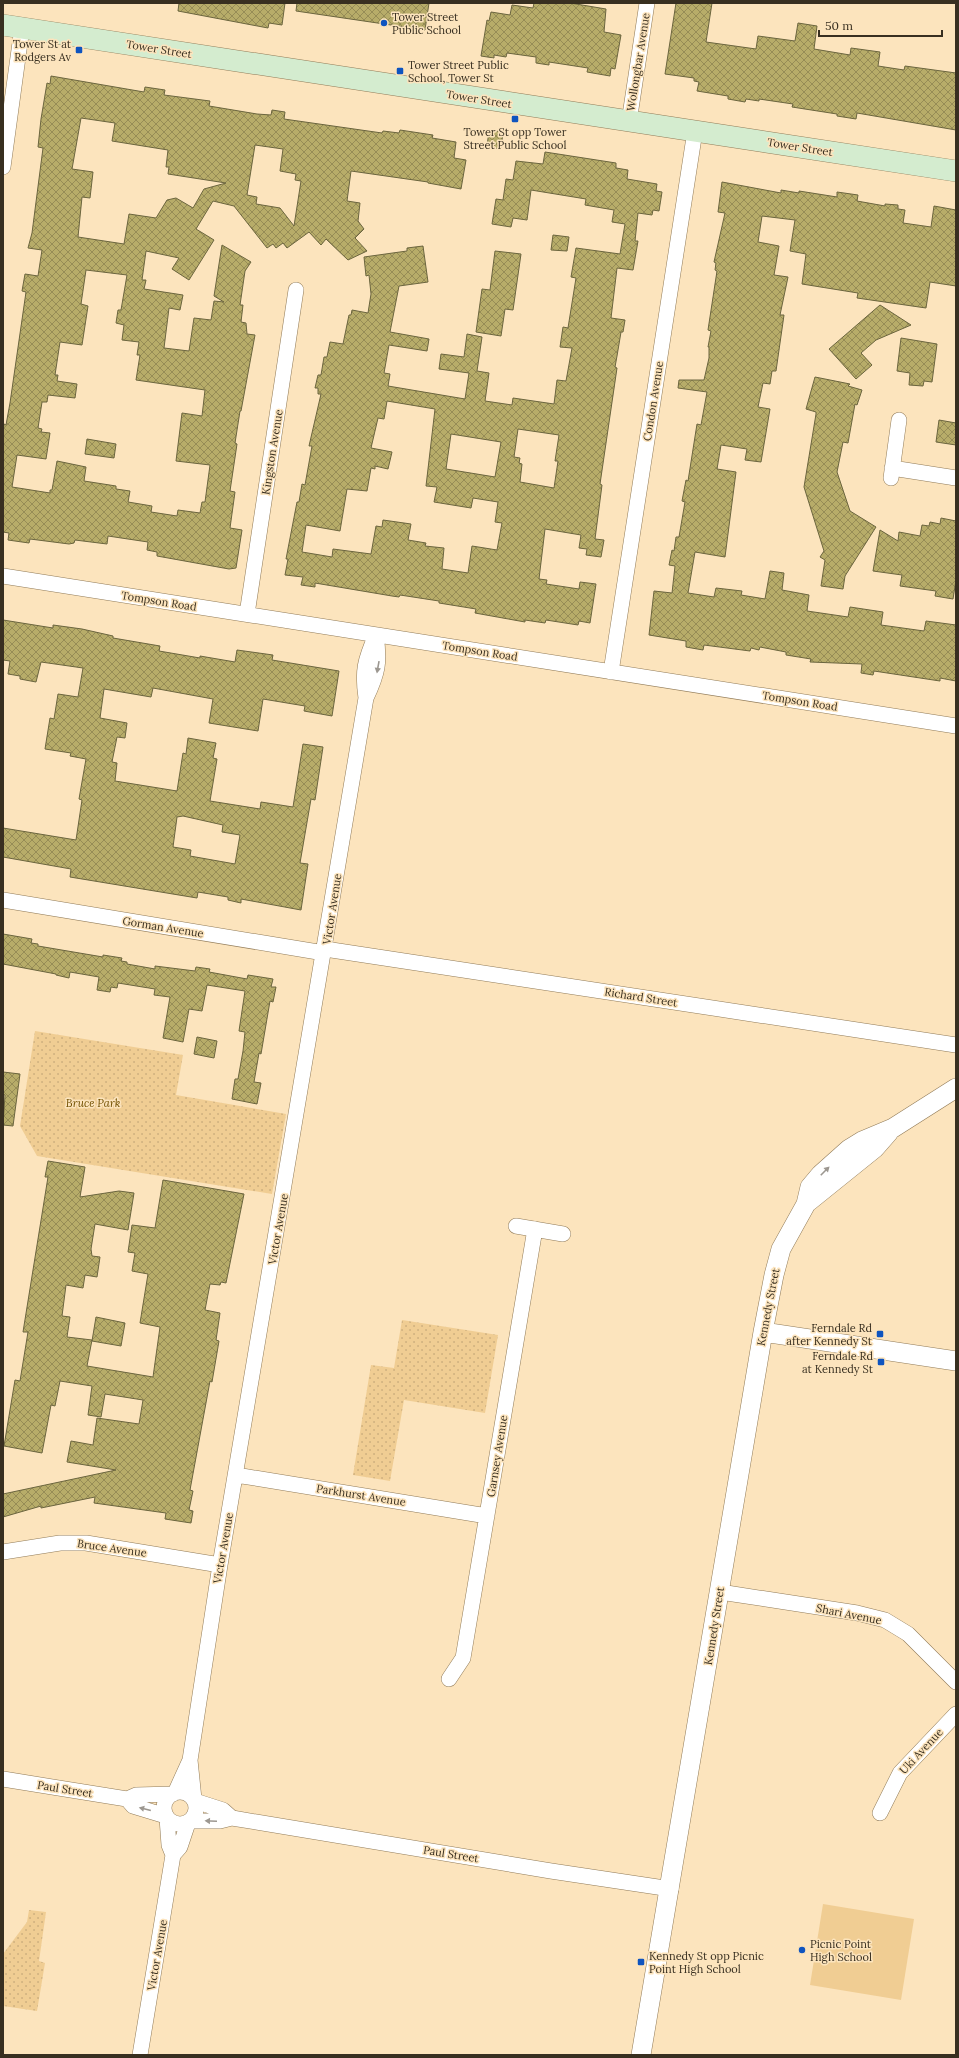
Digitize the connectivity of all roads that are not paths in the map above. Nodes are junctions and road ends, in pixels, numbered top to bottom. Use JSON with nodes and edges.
{"nodes":[{"id":1,"x":647,"y":3,"type":"edge"},
{"id":2,"x":13,"y":27,"type":"edge"},
{"id":3,"x":629,"y":122,"type":"junction"},
{"id":4,"x":695,"y":131,"type":"junction"},
{"id":5,"x":3,"y":167,"type":"edge"},
{"id":6,"x":956,"y":171,"type":"edge"},
{"id":7,"x":296,"y":290,"type":"dead end"},
{"id":8,"x":899,"y":420,"type":"dead end"},
{"id":9,"x":956,"y":478,"type":"edge"},
{"id":10,"x":3,"y":576,"type":"edge"},
{"id":11,"x":247,"y":614,"type":"junction"},
{"id":12,"x":376,"y":635,"type":"junction"},
{"id":13,"x":612,"y":672,"type":"junction"},
{"id":14,"x":956,"y":726,"type":"edge"},
{"id":15,"x":3,"y":900,"type":"edge"},
{"id":16,"x":324,"y":951,"type":"junction"},
{"id":17,"x":956,"y":1045,"type":"edge"},
{"id":18,"x":956,"y":1088,"type":"edge"},
{"id":19,"x":516,"y":1226,"type":"dead end"},
{"id":20,"x":535,"y":1229,"type":"junction"},
{"id":21,"x":563,"y":1234,"type":"dead end"},
{"id":22,"x":763,"y":1332,"type":"junction"},
{"id":23,"x":956,"y":1361,"type":"edge"},
{"id":24,"x":236,"y":1475,"type":"junction"},
{"id":25,"x":487,"y":1516,"type":"junction"},
{"id":26,"x":3,"y":1552,"type":"edge"},
{"id":27,"x":220,"y":1565,"type":"junction"},
{"id":28,"x":720,"y":1592,"type":"junction"},
{"id":29,"x":448,"y":1679,"type":"dead end"},
{"id":30,"x":956,"y":1682,"type":"edge"},
{"id":31,"x":956,"y":1714,"type":"edge"},
{"id":32,"x":190,"y":1760,"type":"junction"},
{"id":33,"x":3,"y":1779,"type":"edge"},
{"id":34,"x":174,"y":1793,"type":"junction"},
{"id":35,"x":127,"y":1799,"type":"junction"},
{"id":36,"x":194,"y":1800,"type":"junction"},
{"id":37,"x":880,"y":1813,"type":"dead end"},
{"id":38,"x":166,"y":1817,"type":"junction"},
{"id":39,"x":232,"y":1818,"type":"junction"},
{"id":40,"x":190,"y":1822,"type":"junction"},
{"id":41,"x":174,"y":1855,"type":"junction"},
{"id":42,"x":671,"y":1889,"type":"junction"},
{"id":43,"x":140,"y":2055,"type":"edge"},
{"id":44,"x":642,"y":2055,"type":"edge"}],
"edges":[{"from":1,"to":3,"type":"street","name":"Wollongbar Avenue"},
{"from":2,"to":3,"type":"main road","name":"Tower Street"},
{"from":2,"to":5,"type":"street"},
{"from":3,"to":4,"type":"main road","name":"Tower Street"},
{"from":4,"to":6,"type":"main road","name":"Tower Street"},
{"from":4,"to":13,"type":"street","name":"Condon Avenue"},
{"from":7,"to":11,"type":"street","name":"Kingston Avenue"},
{"from":8,"to":9,"type":"street"},
{"from":10,"to":11,"type":"street","name":"Tompson Road"},
{"from":11,"to":12,"type":"street","name":"Tompson Road"},
{"from":12,"to":13,"type":"street","name":"Tompson Road"},
{"from":12,"to":16,"type":"street","name":"Victor Avenue"},
{"from":13,"to":14,"type":"street","name":"Tompson Road"},
{"from":15,"to":16,"type":"street","name":"Gorman Avenue"},
{"from":16,"to":17,"type":"street","name":"Richard Street"},
{"from":16,"to":24,"type":"street","name":"Victor Avenue"},
{"from":18,"to":22,"type":"street","name":"Kennedy Street"},
{"from":19,"to":20,"type":"street"},
{"from":20,"to":21,"type":"street"},
{"from":20,"to":25,"type":"street","name":"Garnsey Avenue"},
{"from":22,"to":23,"type":"street"},
{"from":22,"to":28,"type":"street","name":"Kennedy Street"},
{"from":24,"to":25,"type":"street","name":"Parkhurst Avenue"},
{"from":24,"to":27,"type":"street","name":"Victor Avenue"},
{"from":25,"to":29,"type":"street","name":"Garnsey Avenue"},
{"from":26,"to":27,"type":"street","name":"Bruce Avenue"},
{"from":27,"to":32,"type":"street","name":"Victor Avenue"},
{"from":28,"to":30,"type":"street","name":"Shari Avenue"},
{"from":28,"to":42,"type":"street","name":"Kennedy Street"},
{"from":31,"to":37,"type":"street","name":"Uki Avenue"},
{"from":32,"to":34,"type":"street","name":"Victor Avenue"},
{"from":32,"to":36,"type":"street","name":"Victor Avenue"},
{"from":33,"to":35,"type":"street","name":"Paul Street"},
{"from":34,"to":35,"type":"street","name":"Paul Street"},
{"from":34,"to":36,"type":"street"},
{"from":34,"to":38,"type":"street"},
{"from":38,"to":35,"type":"street","name":"Paul Street","one_way":true},
{"from":36,"to":39,"type":"street","name":"Paul Street"},
{"from":36,"to":40,"type":"street"},
{"from":38,"to":40,"type":"street"},
{"from":38,"to":41,"type":"street","name":"Victor Avenue"},
{"from":39,"to":40,"type":"street","name":"Paul Street","one_way":true},
{"from":39,"to":42,"type":"street","name":"Paul Street"},
{"from":40,"to":41,"type":"street","name":"Victor Avenue"},
{"from":41,"to":43,"type":"street","name":"Victor Avenue"},
{"from":42,"to":44,"type":"street","name":"Kennedy Street"}]}
